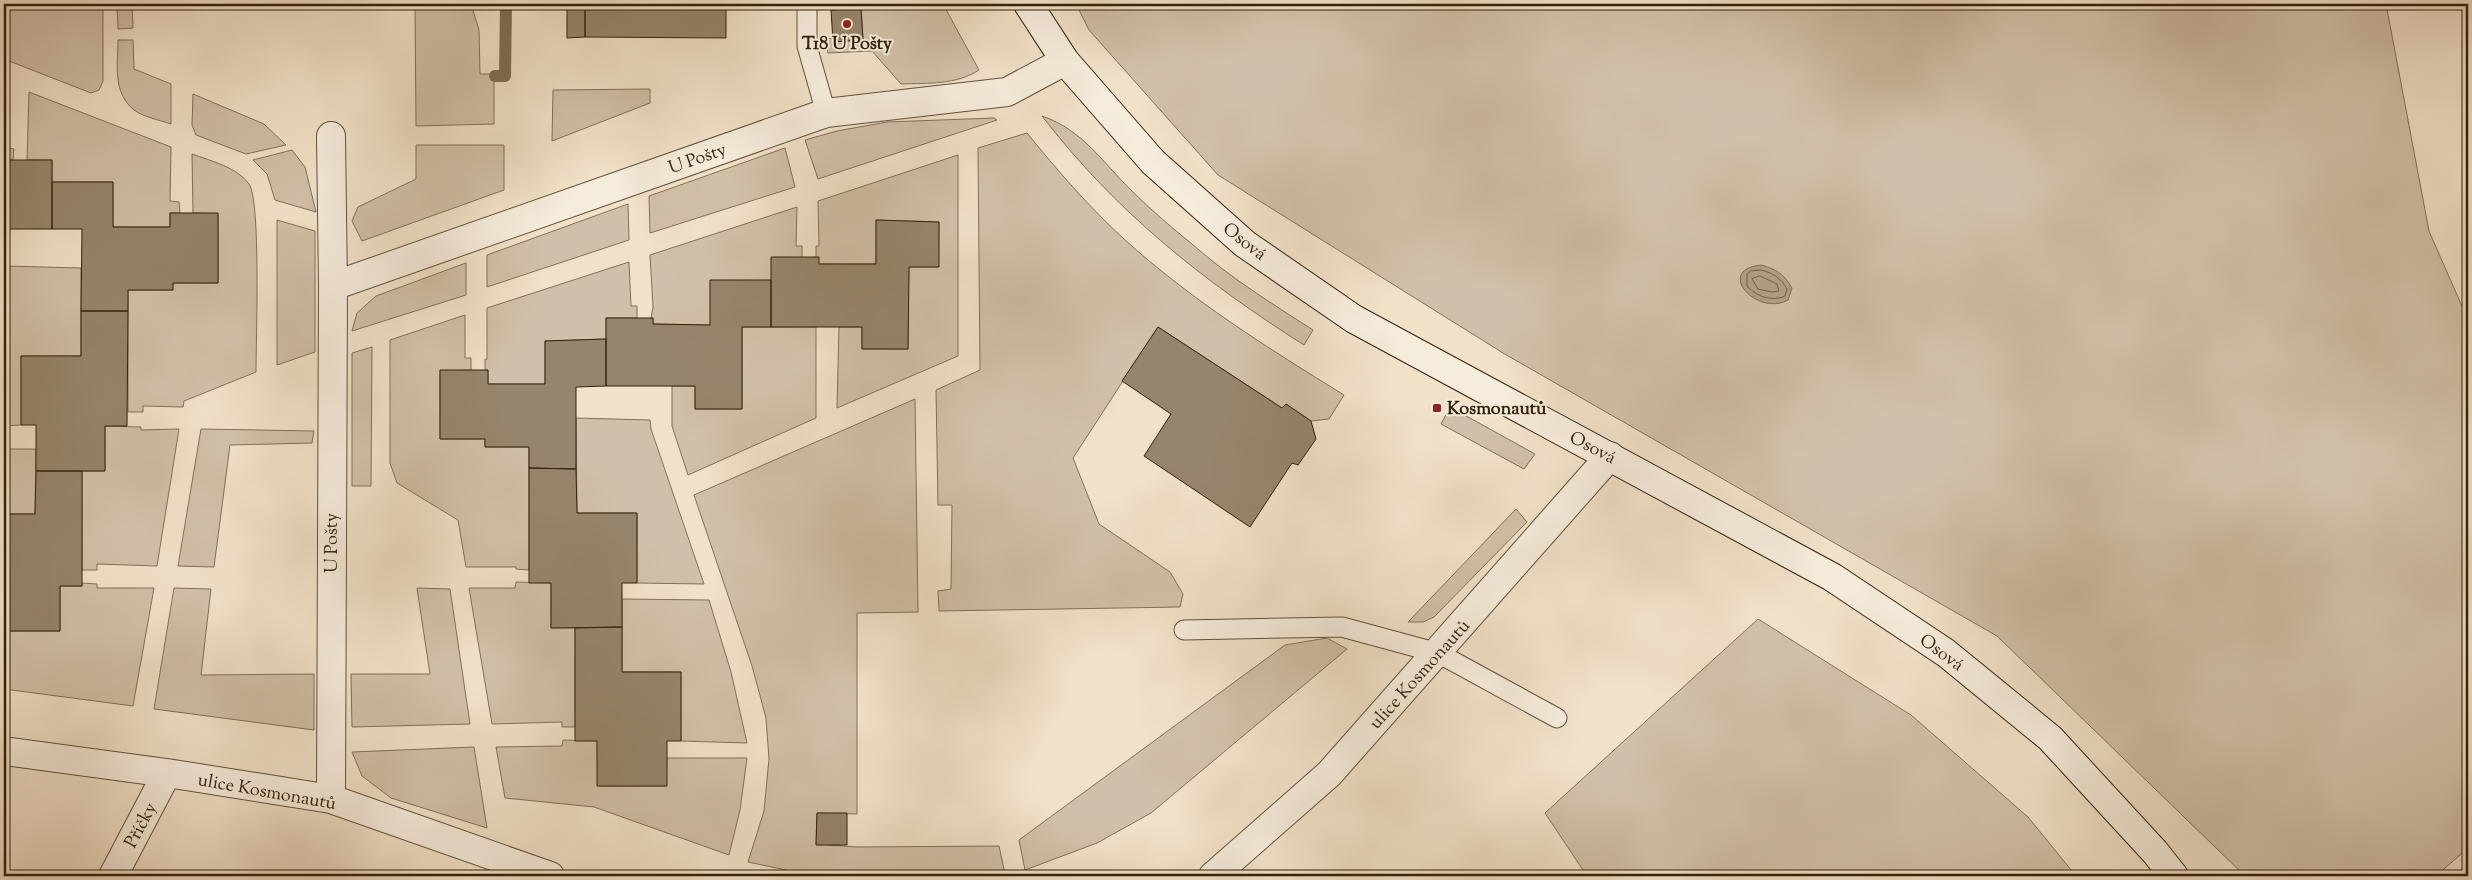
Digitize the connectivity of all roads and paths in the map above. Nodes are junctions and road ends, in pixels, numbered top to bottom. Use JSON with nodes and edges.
{"nodes":[{"id":1,"x":808,"y":4,"type":"edge"},
{"id":2,"x":1028,"y":4,"type":"edge"},
{"id":3,"x":1065,"y":61,"type":"junction"},
{"id":4,"x":826,"y":113,"type":"junction"},
{"id":5,"x":331,"y":136,"type":"dead end"},
{"id":6,"x":333,"y":286,"type":"junction"},
{"id":7,"x":1610,"y":456,"type":"junction"},
{"id":8,"x":1184,"y":630,"type":"dead end"},
{"id":9,"x":1438,"y":653,"type":"junction"},
{"id":10,"x":1557,"y":718,"type":"dead end"},
{"id":11,"x":4,"y":751,"type":"edge"},
{"id":12,"x":167,"y":773,"type":"junction"},
{"id":13,"x":331,"y":800,"type":"junction"},
{"id":14,"x":113,"y":876,"type":"edge"},
{"id":15,"x":550,"y":876,"type":"edge"},
{"id":16,"x":1213,"y":876,"type":"edge"},
{"id":17,"x":2174,"y":876,"type":"edge"}],
"edges":[{"from":1,"to":4,"type":"lane"},
{"from":2,"to":3,"type":"street","name":"Osová"},
{"from":3,"to":4,"type":"street","name":"U Pošty"},
{"from":3,"to":7,"type":"street","name":"Osová"},
{"from":4,"to":6,"type":"street","name":"U Pošty"},
{"from":5,"to":6,"type":"street","name":"U Pošty"},
{"from":6,"to":13,"type":"street","name":"U Pošty"},
{"from":7,"to":9,"type":"street","name":"ulice Kosmonautů"},
{"from":7,"to":17,"type":"street","name":"Osová"},
{"from":8,"to":9,"type":"lane"},
{"from":9,"to":10,"type":"lane"},
{"from":9,"to":16,"type":"street","name":"ulice Kosmonautů"},
{"from":11,"to":12,"type":"street","name":"ulice Kosmonautů"},
{"from":12,"to":13,"type":"street","name":"ulice Kosmonautů"},
{"from":12,"to":14,"type":"street","name":"Příčky"},
{"from":13,"to":15,"type":"street","name":"ulice Kosmonautů"}]}
